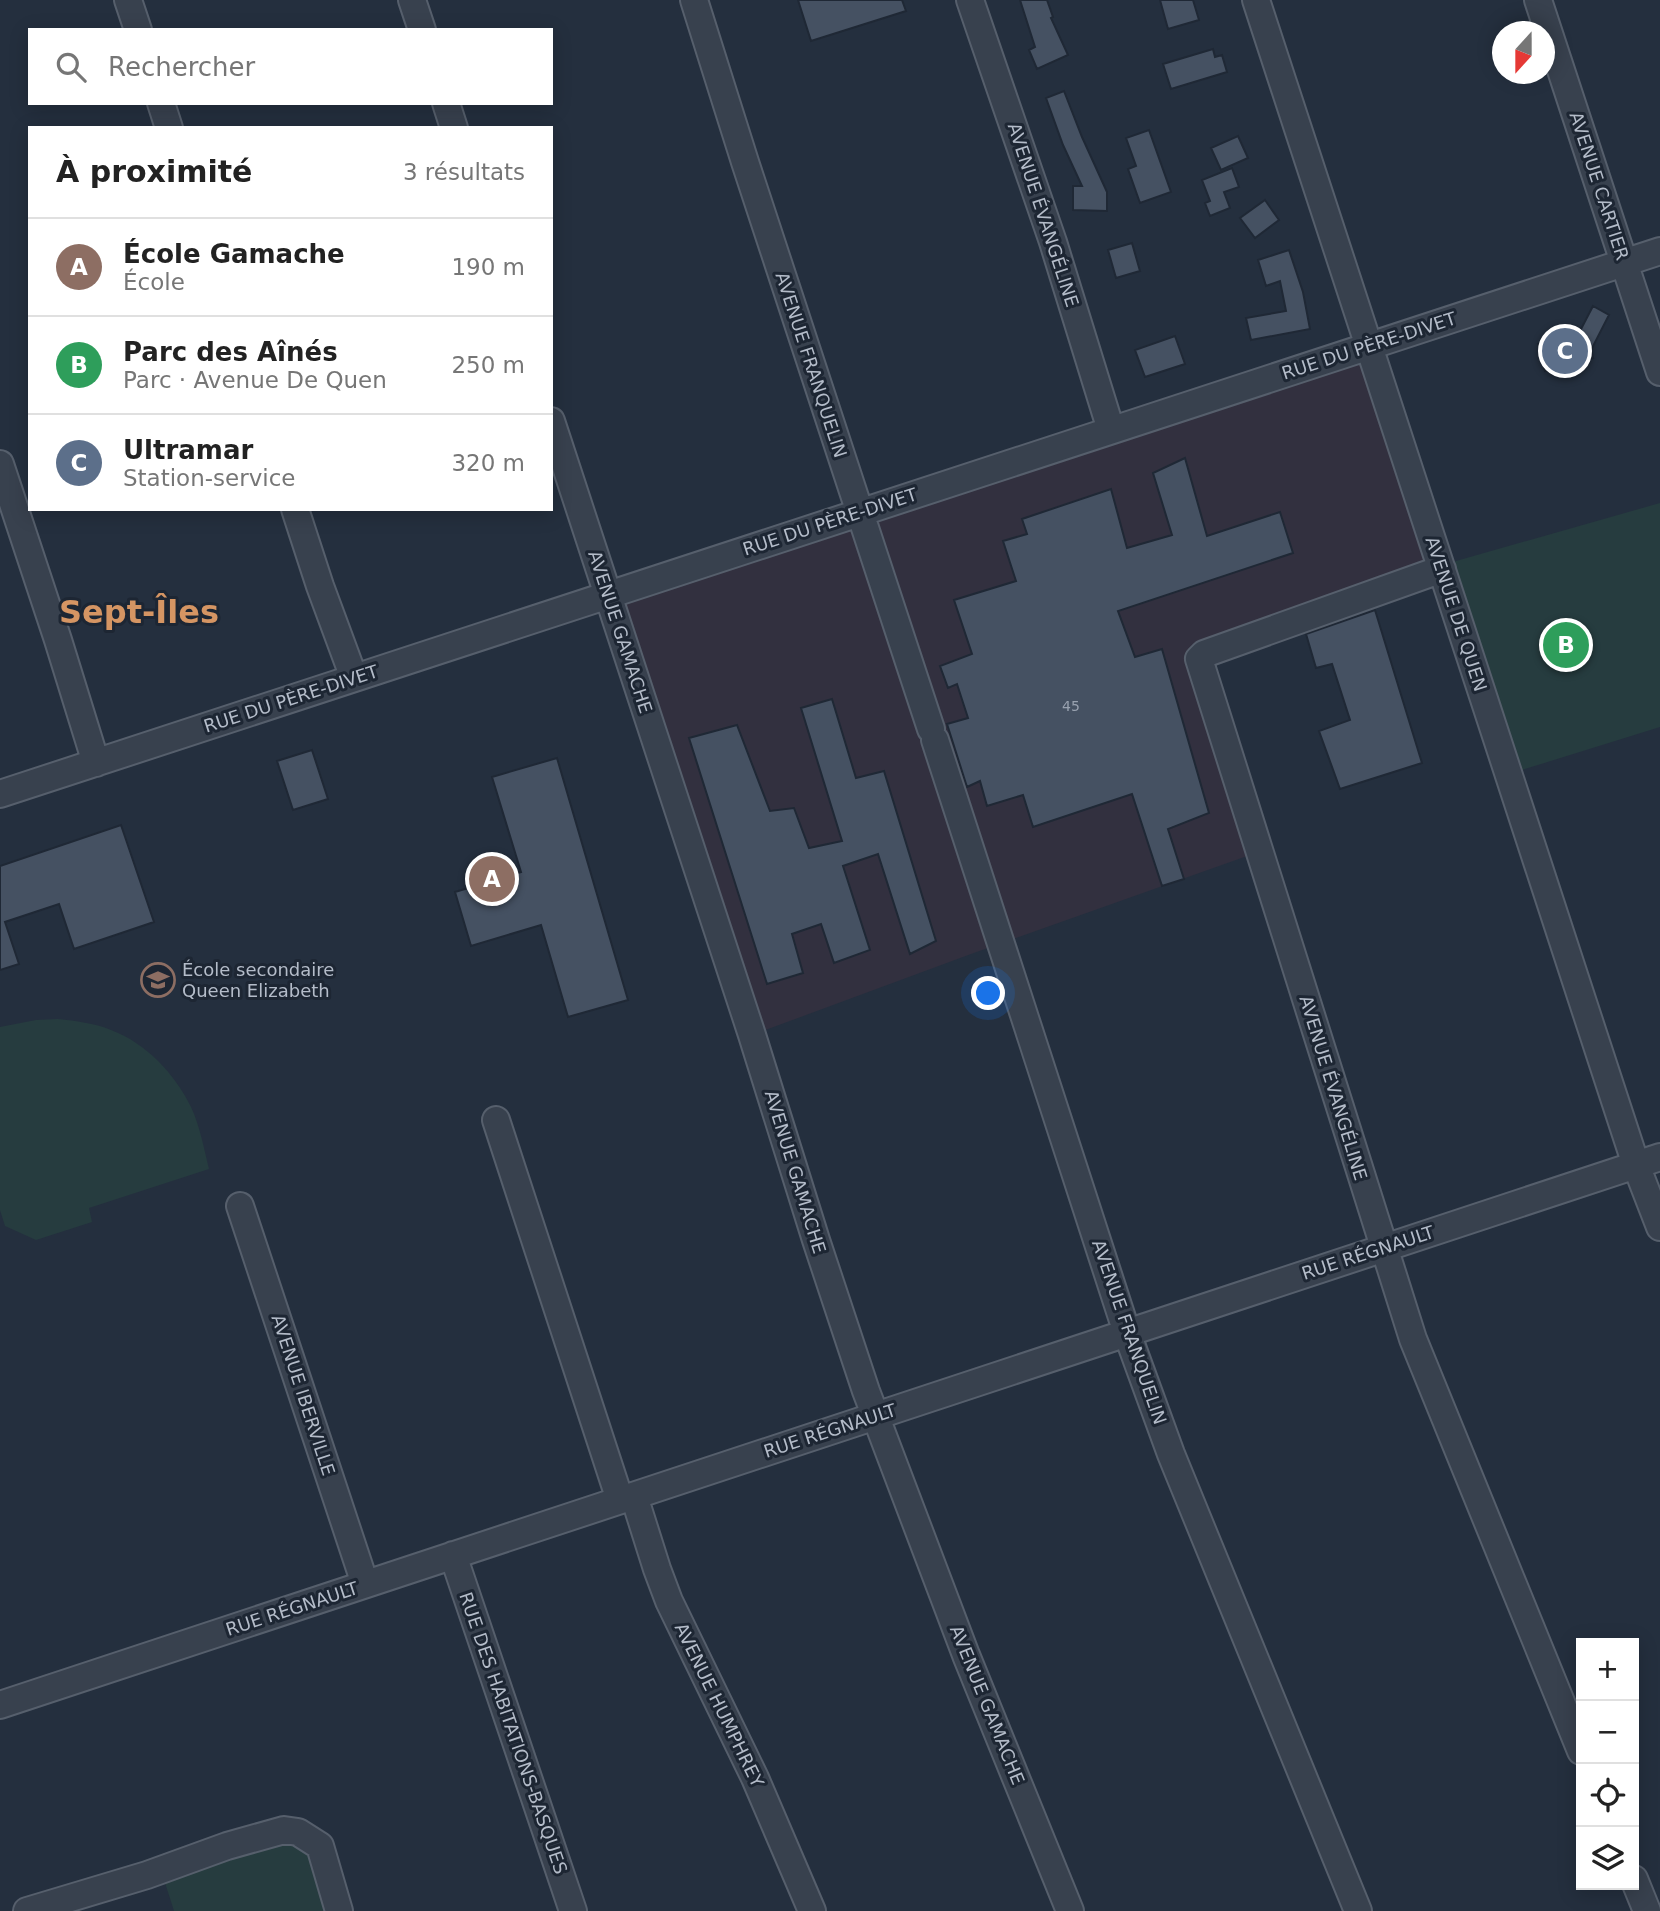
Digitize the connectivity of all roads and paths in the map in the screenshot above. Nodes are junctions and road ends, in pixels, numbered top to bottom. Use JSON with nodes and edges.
{"nodes":[{"id":1,"x":128,"y":0,"type":"edge"},
{"id":2,"x":412,"y":0,"type":"edge"},
{"id":3,"x":694,"y":0,"type":"edge"},
{"id":4,"x":970,"y":0,"type":"edge"},
{"id":5,"x":1256,"y":0,"type":"edge"},
{"id":6,"x":1538,"y":0,"type":"edge"},
{"id":7,"x":137,"y":28,"type":"edge"},
{"id":8,"x":421,"y":28,"type":"edge"},
{"id":9,"x":162,"y":105,"type":"edge"},
{"id":10,"x":447,"y":105,"type":"edge"},
{"id":11,"x":168,"y":126,"type":"edge"},
{"id":12,"x":453,"y":126,"type":"edge"},
{"id":13,"x":1660,"y":251,"type":"edge"},
{"id":14,"x":1624,"y":262,"type":"junction"},
{"id":15,"x":1369,"y":346,"type":"junction"},
{"id":16,"x":1660,"y":372,"type":"edge"},
{"id":17,"x":553,"y":427,"type":"edge"},
{"id":18,"x":1111,"y":430,"type":"junction"},
{"id":19,"x":0,"y":464,"type":"edge"},
{"id":20,"x":296,"y":511,"type":"edge"},
{"id":21,"x":860,"y":513,"type":"junction"},
{"id":22,"x":1442,"y":569,"type":"junction"},
{"id":23,"x":609,"y":595,"type":"junction"},
{"id":24,"x":354,"y":678,"type":"junction"},
{"id":25,"x":96,"y":763,"type":"junction"},
{"id":26,"x":0,"y":794,"type":"edge"},
{"id":27,"x":496,"y":1121,"type":"dead end"},
{"id":28,"x":1648,"y":1161,"type":"edge"},
{"id":29,"x":240,"y":1206,"type":"dead end"},
{"id":30,"x":1660,"y":1227,"type":"edge"},
{"id":31,"x":1384,"y":1248,"type":"junction"},
{"id":32,"x":1127,"y":1333,"type":"junction"},
{"id":33,"x":876,"y":1416,"type":"junction"},
{"id":34,"x":627,"y":1498,"type":"junction"},
{"id":35,"x":453,"y":1555,"type":"junction"},
{"id":36,"x":365,"y":1584,"type":"junction"},
{"id":37,"x":0,"y":1705,"type":"edge"},
{"id":38,"x":1576,"y":1739,"type":"edge"},
{"id":39,"x":1638,"y":1890,"type":"edge"},
{"id":40,"x":27,"y":1911,"type":"edge"},
{"id":41,"x":339,"y":1911,"type":"edge"},
{"id":42,"x":573,"y":1911,"type":"edge"},
{"id":43,"x":812,"y":1911,"type":"edge"},
{"id":44,"x":1070,"y":1911,"type":"edge"},
{"id":45,"x":1358,"y":1911,"type":"edge"},
{"id":46,"x":1647,"y":1911,"type":"edge"}],
"edges":[{"from":1,"to":7,"type":"street"},
{"from":2,"to":8,"type":"street"},
{"from":3,"to":21,"type":"street","name":"AVENUE FRANQUELIN"},
{"from":4,"to":18,"type":"street","name":"AVENUE ÉVANGÉLINE"},
{"from":5,"to":15,"type":"street","name":"AVENUE DE QUEN"},
{"from":6,"to":14,"type":"street","name":"AVENUE CARTIER"},
{"from":9,"to":11,"type":"street"},
{"from":10,"to":12,"type":"street"},
{"from":13,"to":14,"type":"street","name":"RUE DU PÈRE-DIVET"},
{"from":14,"to":15,"type":"street","name":"RUE DU PÈRE-DIVET"},
{"from":14,"to":16,"type":"street","name":"AVENUE CARTIER"},
{"from":15,"to":18,"type":"street","name":"RUE DU PÈRE-DIVET"},
{"from":15,"to":22,"type":"street","name":"AVENUE DE QUEN"},
{"from":17,"to":23,"type":"street","name":"AVENUE GAMACHE"},
{"from":18,"to":21,"type":"street","name":"RUE DU PÈRE-DIVET"},
{"from":19,"to":25,"type":"street"},
{"from":20,"to":24,"type":"street"},
{"from":21,"to":23,"type":"street","name":"RUE DU PÈRE-DIVET"},
{"from":21,"to":32,"type":"street","name":"AVENUE FRANQUELIN"},
{"from":22,"to":28,"type":"street","name":"AVENUE DE QUEN"},
{"from":22,"to":31,"type":"street","name":"AVENUE ÉVANGÉLINE"},
{"from":23,"to":24,"type":"street","name":"RUE DU PÈRE-DIVET"},
{"from":23,"to":33,"type":"street","name":"AVENUE GAMACHE"},
{"from":24,"to":25,"type":"street","name":"RUE DU PÈRE-DIVET"},
{"from":25,"to":26,"type":"street","name":"RUE DU PÈRE-DIVET"},
{"from":27,"to":34,"type":"street","name":"AVENUE HUMPHREY"},
{"from":28,"to":30,"type":"street","name":"AVENUE DE QUEN"},
{"from":28,"to":31,"type":"street","name":"RUE RÉGNAULT"},
{"from":29,"to":36,"type":"street","name":"AVENUE IBERVILLE"},
{"from":31,"to":32,"type":"street","name":"RUE RÉGNAULT"},
{"from":31,"to":38,"type":"street","name":"AVENUE ÉVANGÉLINE"},
{"from":32,"to":33,"type":"street","name":"RUE RÉGNAULT"},
{"from":32,"to":45,"type":"street","name":"AVENUE FRANQUELIN"},
{"from":33,"to":34,"type":"street","name":"RUE RÉGNAULT"},
{"from":33,"to":44,"type":"street","name":"AVENUE GAMACHE"},
{"from":34,"to":35,"type":"street","name":"RUE RÉGNAULT"},
{"from":34,"to":43,"type":"street","name":"AVENUE HUMPHREY"},
{"from":35,"to":36,"type":"street","name":"RUE RÉGNAULT"},
{"from":35,"to":42,"type":"street","name":"RUE DES HABITATIONS-BASQUES"},
{"from":36,"to":37,"type":"street","name":"RUE RÉGNAULT"},
{"from":39,"to":46,"type":"street"},
{"from":40,"to":41,"type":"street"}]}
